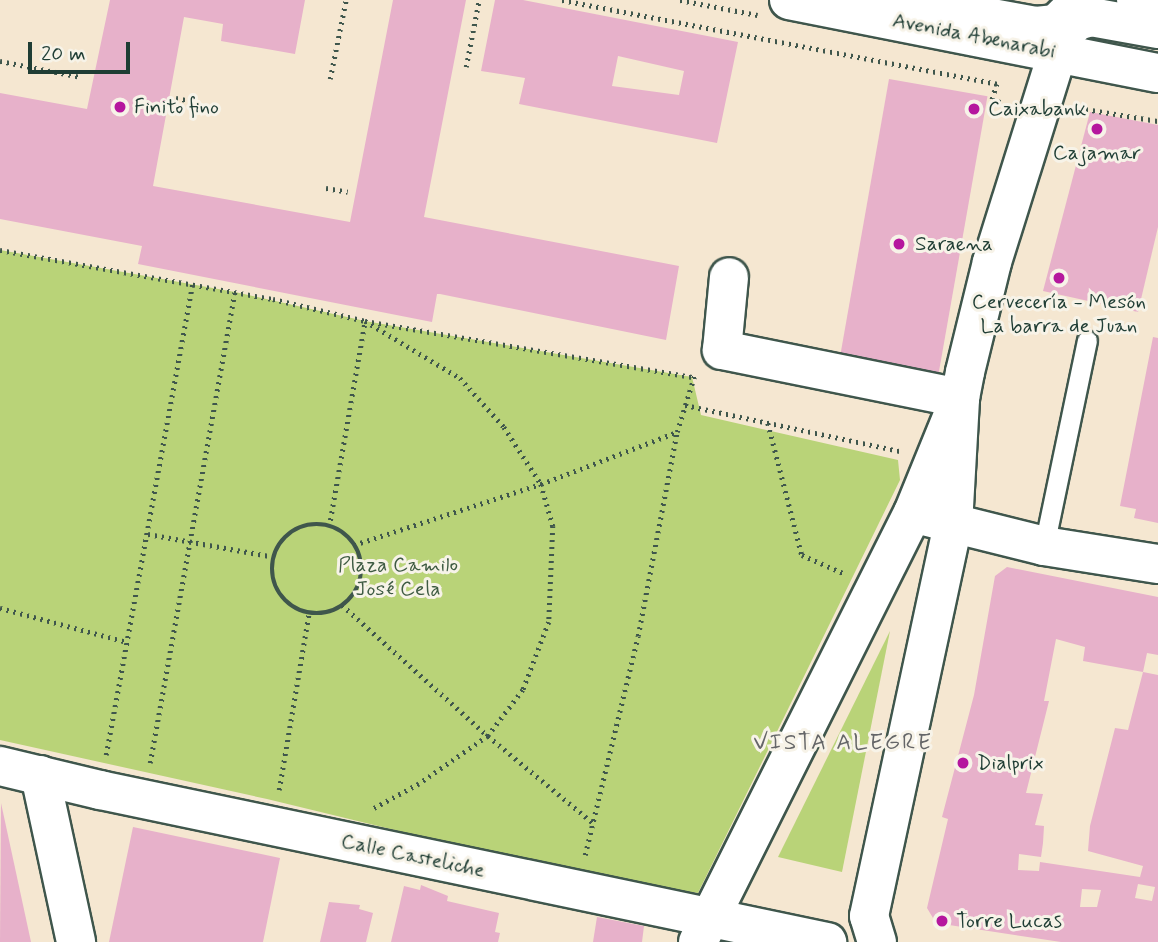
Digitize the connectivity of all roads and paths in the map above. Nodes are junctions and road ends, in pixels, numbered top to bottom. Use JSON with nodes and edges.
{"nodes":[{"id":1,"x":346,"y":0,"type":"edge"},
{"id":2,"x":479,"y":0,"type":"edge"},
{"id":3,"x":562,"y":0,"type":"edge"},
{"id":4,"x":789,"y":0,"type":"edge"},
{"id":5,"x":893,"y":0,"type":"edge"},
{"id":6,"x":1136,"y":0,"type":"edge"},
{"id":7,"x":1158,"y":4,"type":"edge"},
{"id":8,"x":1066,"y":24,"type":"edge"},
{"id":9,"x":1158,"y":29,"type":"edge"},
{"id":10,"x":845,"y":55,"type":"junction"},
{"id":11,"x":0,"y":61,"type":"edge"},
{"id":12,"x":843,"y":63,"type":"dead end"},
{"id":13,"x":466,"y":67,"type":"dead end"},
{"id":14,"x":1158,"y":73,"type":"edge"},
{"id":15,"x":81,"y":77,"type":"dead end"},
{"id":16,"x":330,"y":79,"type":"dead end"},
{"id":17,"x":176,"y":98,"type":"dead end"},
{"id":18,"x":186,"y":100,"type":"dead end"},
{"id":19,"x":1014,"y":105,"type":"junction"},
{"id":20,"x":1158,"y":121,"type":"edge"},
{"id":21,"x":326,"y":188,"type":"dead end"},
{"id":22,"x":348,"y":192,"type":"dead end"},
{"id":23,"x":0,"y":250,"type":"edge"},
{"id":24,"x":729,"y":277,"type":"dead end"},
{"id":25,"x":192,"y":285,"type":"junction"},
{"id":26,"x":273,"y":291,"type":"dead end"},
{"id":27,"x":236,"y":292,"type":"junction"},
{"id":28,"x":273,"y":299,"type":"junction"},
{"id":29,"x":365,"y":321,"type":"junction"},
{"id":30,"x":1087,"y":340,"type":"dead end"},
{"id":31,"x":960,"y":398,"type":"junction"},
{"id":32,"x":685,"y":405,"type":"junction"},
{"id":33,"x":768,"y":423,"type":"junction"},
{"id":34,"x":677,"y":432,"type":"junction"},
{"id":35,"x":898,"y":460,"type":"dead end"},
{"id":36,"x":541,"y":484,"type":"junction"},
{"id":37,"x":912,"y":513,"type":"junction"},
{"id":38,"x":953,"y":525,"type":"junction"},
{"id":39,"x":329,"y":527,"type":"junction"},
{"id":40,"x":148,"y":534,"type":"junction"},
{"id":41,"x":190,"y":542,"type":"junction"},
{"id":42,"x":354,"y":544,"type":"junction"},
{"id":43,"x":1044,"y":546,"type":"junction"},
{"id":44,"x":275,"y":557,"type":"junction"},
{"id":45,"x":848,"y":560,"type":"dead end"},
{"id":46,"x":1158,"y":564,"type":"edge"},
{"id":47,"x":858,"y":581,"type":"junction"},
{"id":48,"x":836,"y":585,"type":"dead end"},
{"id":49,"x":342,"y":605,"type":"junction"},
{"id":50,"x":0,"y":608,"type":"edge"},
{"id":51,"x":309,"y":611,"type":"junction"},
{"id":52,"x":127,"y":642,"type":"junction"},
{"id":53,"x":488,"y":736,"type":"junction"},
{"id":54,"x":93,"y":751,"type":"dead end"},
{"id":55,"x":117,"y":756,"type":"dead end"},
{"id":56,"x":139,"y":761,"type":"dead end"},
{"id":57,"x":150,"y":763,"type":"junction"},
{"id":58,"x":0,"y":766,"type":"edge"},
{"id":59,"x":163,"y":766,"type":"dead end"},
{"id":60,"x":103,"y":772,"type":"junction"},
{"id":61,"x":40,"y":775,"type":"junction"},
{"id":62,"x":265,"y":789,"type":"dead end"},
{"id":63,"x":278,"y":792,"type":"junction"},
{"id":64,"x":292,"y":794,"type":"dead end"},
{"id":65,"x":385,"y":813,"type":"dead end"},
{"id":66,"x":593,"y":823,"type":"junction"},
{"id":67,"x":571,"y":855,"type":"dead end"},
{"id":68,"x":585,"y":858,"type":"junction"},
{"id":69,"x":597,"y":861,"type":"dead end"},
{"id":70,"x":704,"y":930,"type":"edge"},
{"id":71,"x":76,"y":942,"type":"edge"},
{"id":72,"x":827,"y":942,"type":"edge"},
{"id":73,"x":877,"y":942,"type":"edge"}],
"edges":[{"from":1,"to":16,"type":"path"},
{"from":2,"to":13,"type":"path"},
{"from":3,"to":10,"type":"path"},
{"from":4,"to":8,"type":"street","name":"Avenida Abenarabi"},
{"from":5,"to":8,"type":"street"},
{"from":6,"to":7,"type":"street"},
{"from":8,"to":9,"type":"street"},
{"from":8,"to":14,"type":"street","name":"Avenida Abenarabi"},
{"from":8,"to":19,"type":"street"},
{"from":10,"to":12,"type":"path"},
{"from":10,"to":19,"type":"path"},
{"from":11,"to":15,"type":"path"},
{"from":17,"to":18,"type":"path"},
{"from":19,"to":20,"type":"path"},
{"from":19,"to":31,"type":"street"},
{"from":21,"to":22,"type":"path"},
{"from":23,"to":25,"type":"path"},
{"from":24,"to":31,"type":"street"},
{"from":25,"to":27,"type":"path"},
{"from":25,"to":40,"type":"path"},
{"from":26,"to":28,"type":"path"},
{"from":27,"to":28,"type":"path"},
{"from":27,"to":41,"type":"path"},
{"from":28,"to":29,"type":"path"},
{"from":29,"to":32,"type":"path"},
{"from":29,"to":36,"type":"path"},
{"from":29,"to":39,"type":"path"},
{"from":30,"to":43,"type":"lane"},
{"from":31,"to":37,"type":"street"},
{"from":31,"to":38,"type":"street"},
{"from":32,"to":33,"type":"path"},
{"from":32,"to":34,"type":"path"},
{"from":33,"to":35,"type":"path"},
{"from":33,"to":47,"type":"path"},
{"from":34,"to":36,"type":"path"},
{"from":34,"to":66,"type":"path"},
{"from":36,"to":42,"type":"path"},
{"from":36,"to":53,"type":"path"},
{"from":37,"to":38,"type":"street"},
{"from":37,"to":47,"type":"street"},
{"from":38,"to":43,"type":"street"},
{"from":38,"to":73,"type":"street"},
{"from":39,"to":42,"type":"path"},
{"from":39,"to":44,"type":"path"},
{"from":40,"to":41,"type":"path"},
{"from":40,"to":52,"type":"path"},
{"from":41,"to":44,"type":"path"},
{"from":41,"to":57,"type":"path"},
{"from":42,"to":49,"type":"path"},
{"from":43,"to":46,"type":"street"},
{"from":44,"to":51,"type":"path"},
{"from":45,"to":47,"type":"path"},
{"from":47,"to":48,"type":"path"},
{"from":47,"to":70,"type":"street"},
{"from":49,"to":51,"type":"path"},
{"from":49,"to":53,"type":"path"},
{"from":50,"to":52,"type":"path"},
{"from":51,"to":63,"type":"path"},
{"from":52,"to":60,"type":"path"},
{"from":53,"to":65,"type":"path"},
{"from":53,"to":66,"type":"path"},
{"from":54,"to":60,"type":"path"},
{"from":55,"to":60,"type":"path"},
{"from":56,"to":57,"type":"path"},
{"from":57,"to":59,"type":"path"},
{"from":58,"to":61,"type":"street","name":"Calle Casteliche"},
{"from":60,"to":61,"type":"street","name":"Calle Casteliche"},
{"from":60,"to":70,"type":"street","name":"Calle Casteliche"},
{"from":61,"to":71,"type":"street"},
{"from":62,"to":63,"type":"path"},
{"from":63,"to":64,"type":"path"},
{"from":66,"to":68,"type":"path"},
{"from":67,"to":68,"type":"path"},
{"from":68,"to":69,"type":"path"},
{"from":70,"to":72,"type":"street","name":"Calle Casteliche"}]}
